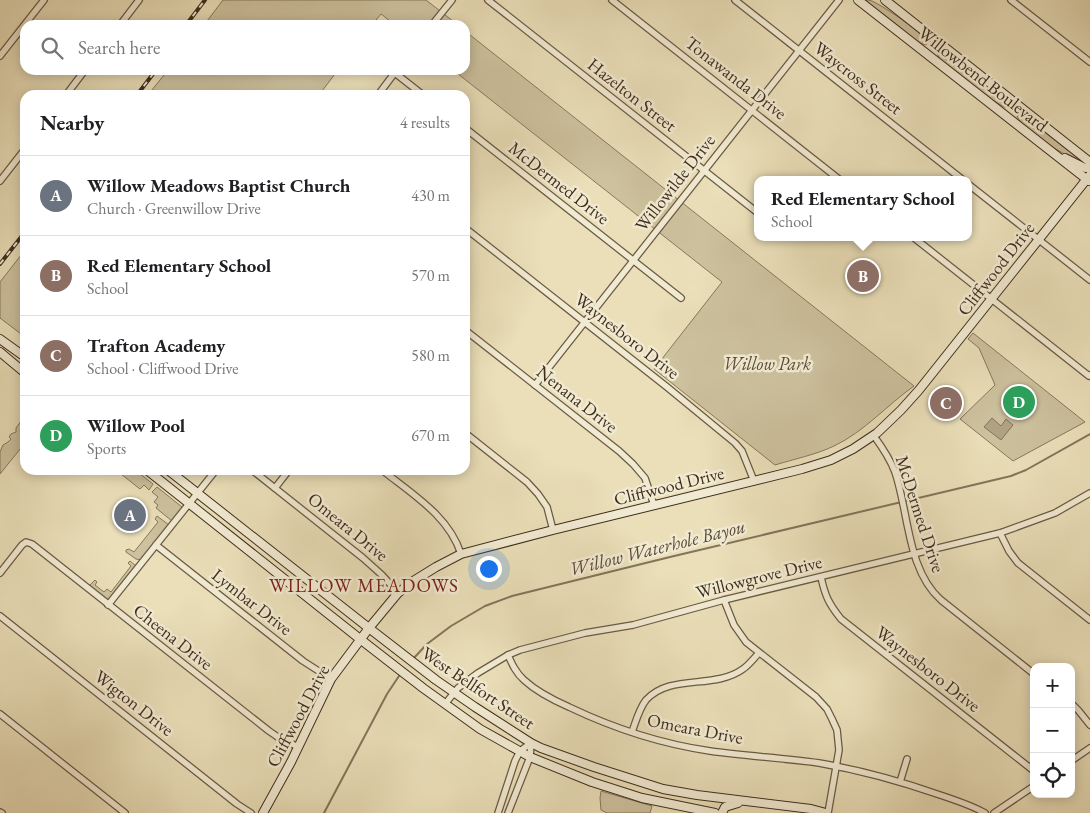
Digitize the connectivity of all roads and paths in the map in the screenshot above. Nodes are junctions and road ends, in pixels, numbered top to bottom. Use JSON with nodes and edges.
{"nodes":[{"id":1,"x":44,"y":0,"type":"edge"},
{"id":2,"x":139,"y":0,"type":"edge"},
{"id":3,"x":452,"y":0,"type":"edge"},
{"id":4,"x":488,"y":0,"type":"edge"},
{"id":5,"x":612,"y":0,"type":"edge"},
{"id":6,"x":734,"y":0,"type":"edge"},
{"id":7,"x":839,"y":0,"type":"edge"},
{"id":8,"x":858,"y":0,"type":"edge"},
{"id":9,"x":878,"y":0,"type":"edge"},
{"id":10,"x":885,"y":0,"type":"edge"},
{"id":11,"x":1011,"y":0,"type":"edge"},
{"id":12,"x":896,"y":9,"type":"junction"},
{"id":13,"x":28,"y":20,"type":"edge"},
{"id":14,"x":124,"y":20,"type":"edge"},
{"id":15,"x":436,"y":20,"type":"edge"},
{"id":16,"x":20,"y":31,"type":"edge"},
{"id":17,"x":938,"y":42,"type":"junction"},
{"id":18,"x":799,"y":51,"type":"junction"},
{"id":19,"x":928,"y":54,"type":"junction"},
{"id":20,"x":0,"y":56,"type":"edge"},
{"id":21,"x":1090,"y":62,"type":"edge"},
{"id":22,"x":81,"y":75,"type":"edge"},
{"id":23,"x":393,"y":75,"type":"edge"},
{"id":24,"x":400,"y":75,"type":"edge"},
{"id":25,"x":70,"y":90,"type":"edge"},
{"id":26,"x":382,"y":90,"type":"edge"},
{"id":27,"x":417,"y":90,"type":"edge"},
{"id":28,"x":1017,"y":104,"type":"junction"},
{"id":29,"x":752,"y":110,"type":"junction"},
{"id":30,"x":1007,"y":117,"type":"junction"},
{"id":31,"x":470,"y":132,"type":"edge"},
{"id":32,"x":1050,"y":150,"type":"junction"},
{"id":33,"x":20,"y":155,"type":"edge"},
{"id":34,"x":1090,"y":162,"type":"edge"},
{"id":35,"x":1090,"y":168,"type":"edge"},
{"id":36,"x":704,"y":171,"type":"junction"},
{"id":37,"x":835,"y":176,"type":"edge"},
{"id":38,"x":958,"y":176,"type":"edge"},
{"id":39,"x":1089,"y":179,"type":"edge"},
{"id":40,"x":0,"y":181,"type":"edge"},
{"id":41,"x":972,"y":187,"type":"edge"},
{"id":42,"x":754,"y":210,"type":"edge"},
{"id":43,"x":470,"y":232,"type":"edge"},
{"id":44,"x":1039,"y":240,"type":"junction"},
{"id":45,"x":918,"y":241,"type":"edge"},
{"id":46,"x":633,"y":261,"type":"junction"},
{"id":47,"x":1090,"y":280,"type":"edge"},
{"id":48,"x":681,"y":298,"type":"dead end"},
{"id":49,"x":992,"y":299,"type":"junction"},
{"id":50,"x":585,"y":322,"type":"junction"},
{"id":51,"x":470,"y":334,"type":"edge"},
{"id":52,"x":0,"y":338,"type":"edge"},
{"id":53,"x":0,"y":352,"type":"edge"},
{"id":54,"x":20,"y":353,"type":"edge"},
{"id":55,"x":20,"y":369,"type":"edge"},
{"id":56,"x":1090,"y":375,"type":"edge"},
{"id":57,"x":535,"y":386,"type":"junction"},
{"id":58,"x":874,"y":436,"type":"junction"},
{"id":59,"x":470,"y":437,"type":"edge"},
{"id":60,"x":154,"y":475,"type":"edge"},
{"id":61,"x":174,"y":475,"type":"edge"},
{"id":62,"x":212,"y":475,"type":"edge"},
{"id":63,"x":258,"y":475,"type":"edge"},
{"id":64,"x":285,"y":475,"type":"edge"},
{"id":65,"x":388,"y":475,"type":"edge"},
{"id":66,"x":754,"y":481,"type":"junction"},
{"id":67,"x":275,"y":488,"type":"junction"},
{"id":68,"x":1090,"y":493,"type":"edge"},
{"id":69,"x":197,"y":494,"type":"junction"},
{"id":70,"x":190,"y":503,"type":"junction"},
{"id":71,"x":654,"y":505,"type":"junction"},
{"id":72,"x":553,"y":530,"type":"junction"},
{"id":73,"x":1000,"y":533,"type":"junction"},
{"id":74,"x":156,"y":545,"type":"junction"},
{"id":75,"x":461,"y":554,"type":"junction"},
{"id":76,"x":914,"y":554,"type":"junction"},
{"id":77,"x":284,"y":562,"type":"junction"},
{"id":78,"x":276,"y":572,"type":"junction"},
{"id":79,"x":0,"y":573,"type":"edge"},
{"id":80,"x":821,"y":577,"type":"junction"},
{"id":81,"x":398,"y":593,"type":"junction"},
{"id":82,"x":724,"y":600,"type":"junction"},
{"id":83,"x":108,"y":605,"type":"junction"},
{"id":84,"x":0,"y":616,"type":"edge"},
{"id":85,"x":1090,"y":620,"type":"edge"},
{"id":86,"x":368,"y":628,"type":"junction"},
{"id":87,"x":360,"y":639,"type":"junction"},
{"id":88,"x":759,"y":652,"type":"junction"},
{"id":89,"x":508,"y":655,"type":"junction"},
{"id":90,"x":1030,"y":671,"type":"edge"},
{"id":91,"x":331,"y":679,"type":"junction"},
{"id":92,"x":454,"y":693,"type":"junction"},
{"id":93,"x":445,"y":704,"type":"junction"},
{"id":94,"x":1075,"y":707,"type":"edge"},
{"id":95,"x":0,"y":714,"type":"edge"},
{"id":96,"x":1090,"y":725,"type":"edge"},
{"id":97,"x":632,"y":732,"type":"junction"},
{"id":98,"x":531,"y":742,"type":"junction"},
{"id":99,"x":299,"y":747,"type":"junction"},
{"id":100,"x":1090,"y":748,"type":"edge"},
{"id":101,"x":520,"y":751,"type":"junction"},
{"id":102,"x":530,"y":757,"type":"junction"},
{"id":103,"x":907,"y":758,"type":"dead end"},
{"id":104,"x":1075,"y":758,"type":"edge"},
{"id":105,"x":836,"y":767,"type":"junction"},
{"id":106,"x":1030,"y":768,"type":"edge"},
{"id":107,"x":900,"y":782,"type":"junction"},
{"id":108,"x":663,"y":789,"type":"junction"},
{"id":109,"x":1030,"y":789,"type":"edge"},
{"id":110,"x":660,"y":802,"type":"junction"},
{"id":111,"x":750,"y":802,"type":"junction"},
{"id":112,"x":125,"y":813,"type":"edge"},
{"id":113,"x":250,"y":813,"type":"edge"},
{"id":114,"x":262,"y":813,"type":"edge"},
{"id":115,"x":498,"y":813,"type":"edge"},
{"id":116,"x":508,"y":813,"type":"edge"},
{"id":117,"x":715,"y":813,"type":"edge"},
{"id":118,"x":722,"y":813,"type":"edge"},
{"id":119,"x":827,"y":813,"type":"edge"},
{"id":120,"x":985,"y":813,"type":"edge"},
{"id":121,"x":994,"y":813,"type":"edge"}],
"edges":[{"from":1,"to":13,"type":"street"},
{"from":2,"to":14,"type":"street"},
{"from":3,"to":15,"type":"street"},
{"from":4,"to":36,"type":"street","name":"Hazelton Street"},
{"from":5,"to":29,"type":"street","name":"Tonawanda Drive"},
{"from":6,"to":18,"type":"street","name":"Waycross Street"},
{"from":7,"to":18,"type":"street","name":"Willowilde Drive"},
{"from":8,"to":19,"type":"main road","name":"Willowbend Boulevard"},
{"from":9,"to":12,"type":"main road"},
{"from":10,"to":12,"type":"main road","name":"Willowbend Boulevard"},
{"from":11,"to":21,"type":"street"},
{"from":12,"to":17,"type":"main road","name":"Willowbend Boulevard"},
{"from":16,"to":20,"type":"street"},
{"from":17,"to":19,"type":"main road"},
{"from":17,"to":28,"type":"main road","name":"Willowbend Boulevard"},
{"from":18,"to":29,"type":"street","name":"Willowilde Drive"},
{"from":18,"to":38,"type":"street","name":"Waycross Street"},
{"from":19,"to":30,"type":"main road","name":"Willowbend Boulevard"},
{"from":22,"to":25,"type":"street"},
{"from":23,"to":26,"type":"street"},
{"from":24,"to":27,"type":"street"},
{"from":28,"to":30,"type":"main road"},
{"from":28,"to":34,"type":"main road","name":"Willowbend Boulevard"},
{"from":29,"to":36,"type":"street","name":"Willowilde Drive"},
{"from":29,"to":37,"type":"street","name":"Tonawanda Drive"},
{"from":30,"to":32,"type":"main road","name":"Willowbend Boulevard"},
{"from":31,"to":46,"type":"street","name":"McDermed Drive"},
{"from":32,"to":35,"type":"main road"},
{"from":32,"to":39,"type":"main road","name":"Willowbend Boulevard"},
{"from":33,"to":40,"type":"street"},
{"from":36,"to":42,"type":"street","name":"Hazelton Street"},
{"from":36,"to":46,"type":"street","name":"Willowilde Drive"},
{"from":39,"to":44,"type":"main road","name":"Cliffwood Drive"},
{"from":41,"to":44,"type":"street"},
{"from":43,"to":50,"type":"street","name":"Waynesboro Drive"},
{"from":44,"to":47,"type":"street"},
{"from":44,"to":49,"type":"main road","name":"Cliffwood Drive"},
{"from":45,"to":49,"type":"street"},
{"from":46,"to":48,"type":"street","name":"McDermed Drive"},
{"from":46,"to":50,"type":"street","name":"Willowilde Drive"},
{"from":49,"to":56,"type":"street"},
{"from":49,"to":58,"type":"main road","name":"Cliffwood Drive"},
{"from":50,"to":57,"type":"street","name":"Willowilde Drive"},
{"from":50,"to":66,"type":"street","name":"Waynesboro Drive"},
{"from":51,"to":57,"type":"street","name":"Nenana Drive"},
{"from":52,"to":54,"type":"main road"},
{"from":53,"to":55,"type":"main road"},
{"from":57,"to":71,"type":"street","name":"Nenana Drive"},
{"from":58,"to":66,"type":"main road","name":"Cliffwood Drive"},
{"from":58,"to":76,"type":"street","name":"McDermed Drive"},
{"from":59,"to":72,"type":"street"},
{"from":60,"to":70,"type":"main road","name":"West Bellfort Street"},
{"from":61,"to":69,"type":"main road","name":"West Bellfort Street"},
{"from":62,"to":69,"type":"street"},
{"from":63,"to":67,"type":"street","name":"Omeara Drive"},
{"from":64,"to":67,"type":"street"},
{"from":65,"to":75,"type":"street"},
{"from":66,"to":71,"type":"main road","name":"Cliffwood Drive"},
{"from":67,"to":81,"type":"street","name":"Omeara Drive"},
{"from":68,"to":73,"type":"street","name":"Willowgrove Drive"},
{"from":69,"to":70,"type":"street"},
{"from":69,"to":77,"type":"main road","name":"West Bellfort Street"},
{"from":70,"to":74,"type":"street"},
{"from":70,"to":78,"type":"main road","name":"West Bellfort Street"},
{"from":71,"to":72,"type":"main road","name":"Cliffwood Drive"},
{"from":72,"to":75,"type":"main road","name":"Cliffwood Drive"},
{"from":73,"to":76,"type":"street","name":"Willowgrove Drive"},
{"from":73,"to":85,"type":"street"},
{"from":74,"to":83,"type":"street"},
{"from":74,"to":91,"type":"street","name":"Lymbar Drive"},
{"from":75,"to":81,"type":"main road","name":"Cliffwood Drive"},
{"from":76,"to":80,"type":"street","name":"Willowgrove Drive"},
{"from":76,"to":90,"type":"street","name":"McDermed Drive"},
{"from":77,"to":78,"type":"main road"},
{"from":77,"to":86,"type":"main road","name":"West Bellfort Street"},
{"from":78,"to":87,"type":"main road","name":"West Bellfort Street"},
{"from":79,"to":83,"type":"street","name":"Cheena Drive"},
{"from":80,"to":82,"type":"street","name":"Willowgrove Drive"},
{"from":80,"to":106,"type":"street","name":"Waynesboro Drive"},
{"from":81,"to":86,"type":"main road","name":"Cliffwood Drive"},
{"from":82,"to":88,"type":"street"},
{"from":82,"to":89,"type":"street","name":"Willowgrove Drive"},
{"from":83,"to":99,"type":"street","name":"Cheena Drive"},
{"from":84,"to":113,"type":"street","name":"Wigton Drive"},
{"from":86,"to":87,"type":"main road","name":"Cliffwood Drive"},
{"from":86,"to":92,"type":"main road","name":"West Bellfort Street"},
{"from":87,"to":91,"type":"main road","name":"Cliffwood Drive"},
{"from":87,"to":93,"type":"main road","name":"West Bellfort Street"},
{"from":88,"to":97,"type":"street"},
{"from":88,"to":105,"type":"street"},
{"from":89,"to":92,"type":"street","name":"Willowgrove Drive"},
{"from":89,"to":97,"type":"street","name":"Omeara Drive"},
{"from":91,"to":99,"type":"main road","name":"Cliffwood Drive"},
{"from":92,"to":93,"type":"street","name":"Willowgrove Drive"},
{"from":92,"to":98,"type":"main road","name":"West Bellfort Street"},
{"from":93,"to":101,"type":"main road","name":"West Bellfort Street"},
{"from":94,"to":96,"type":"street"},
{"from":95,"to":112,"type":"street"},
{"from":97,"to":105,"type":"street","name":"Omeara Drive"},
{"from":98,"to":101,"type":"street"},
{"from":98,"to":102,"type":"street"},
{"from":98,"to":108,"type":"main road","name":"West Bellfort Street"},
{"from":99,"to":114,"type":"main road","name":"Cliffwood Drive"},
{"from":100,"to":104,"type":"street"},
{"from":101,"to":102,"type":"main road","name":"West Bellfort Street"},
{"from":101,"to":115,"type":"street"},
{"from":102,"to":110,"type":"main road","name":"West Bellfort Street"},
{"from":102,"to":116,"type":"street"},
{"from":103,"to":107,"type":"street"},
{"from":105,"to":107,"type":"street","name":"Omeara Drive"},
{"from":105,"to":119,"type":"street"},
{"from":107,"to":120,"type":"street","name":"Omeara Drive"},
{"from":108,"to":110,"type":"main road"},
{"from":108,"to":111,"type":"main road","name":"West Bellfort Street"},
{"from":109,"to":121,"type":"street"},
{"from":110,"to":117,"type":"main road","name":"West Bellfort Street"},
{"from":111,"to":118,"type":"main road"},
{"from":111,"to":119,"type":"main road","name":"West Bellfort Street"}]}
